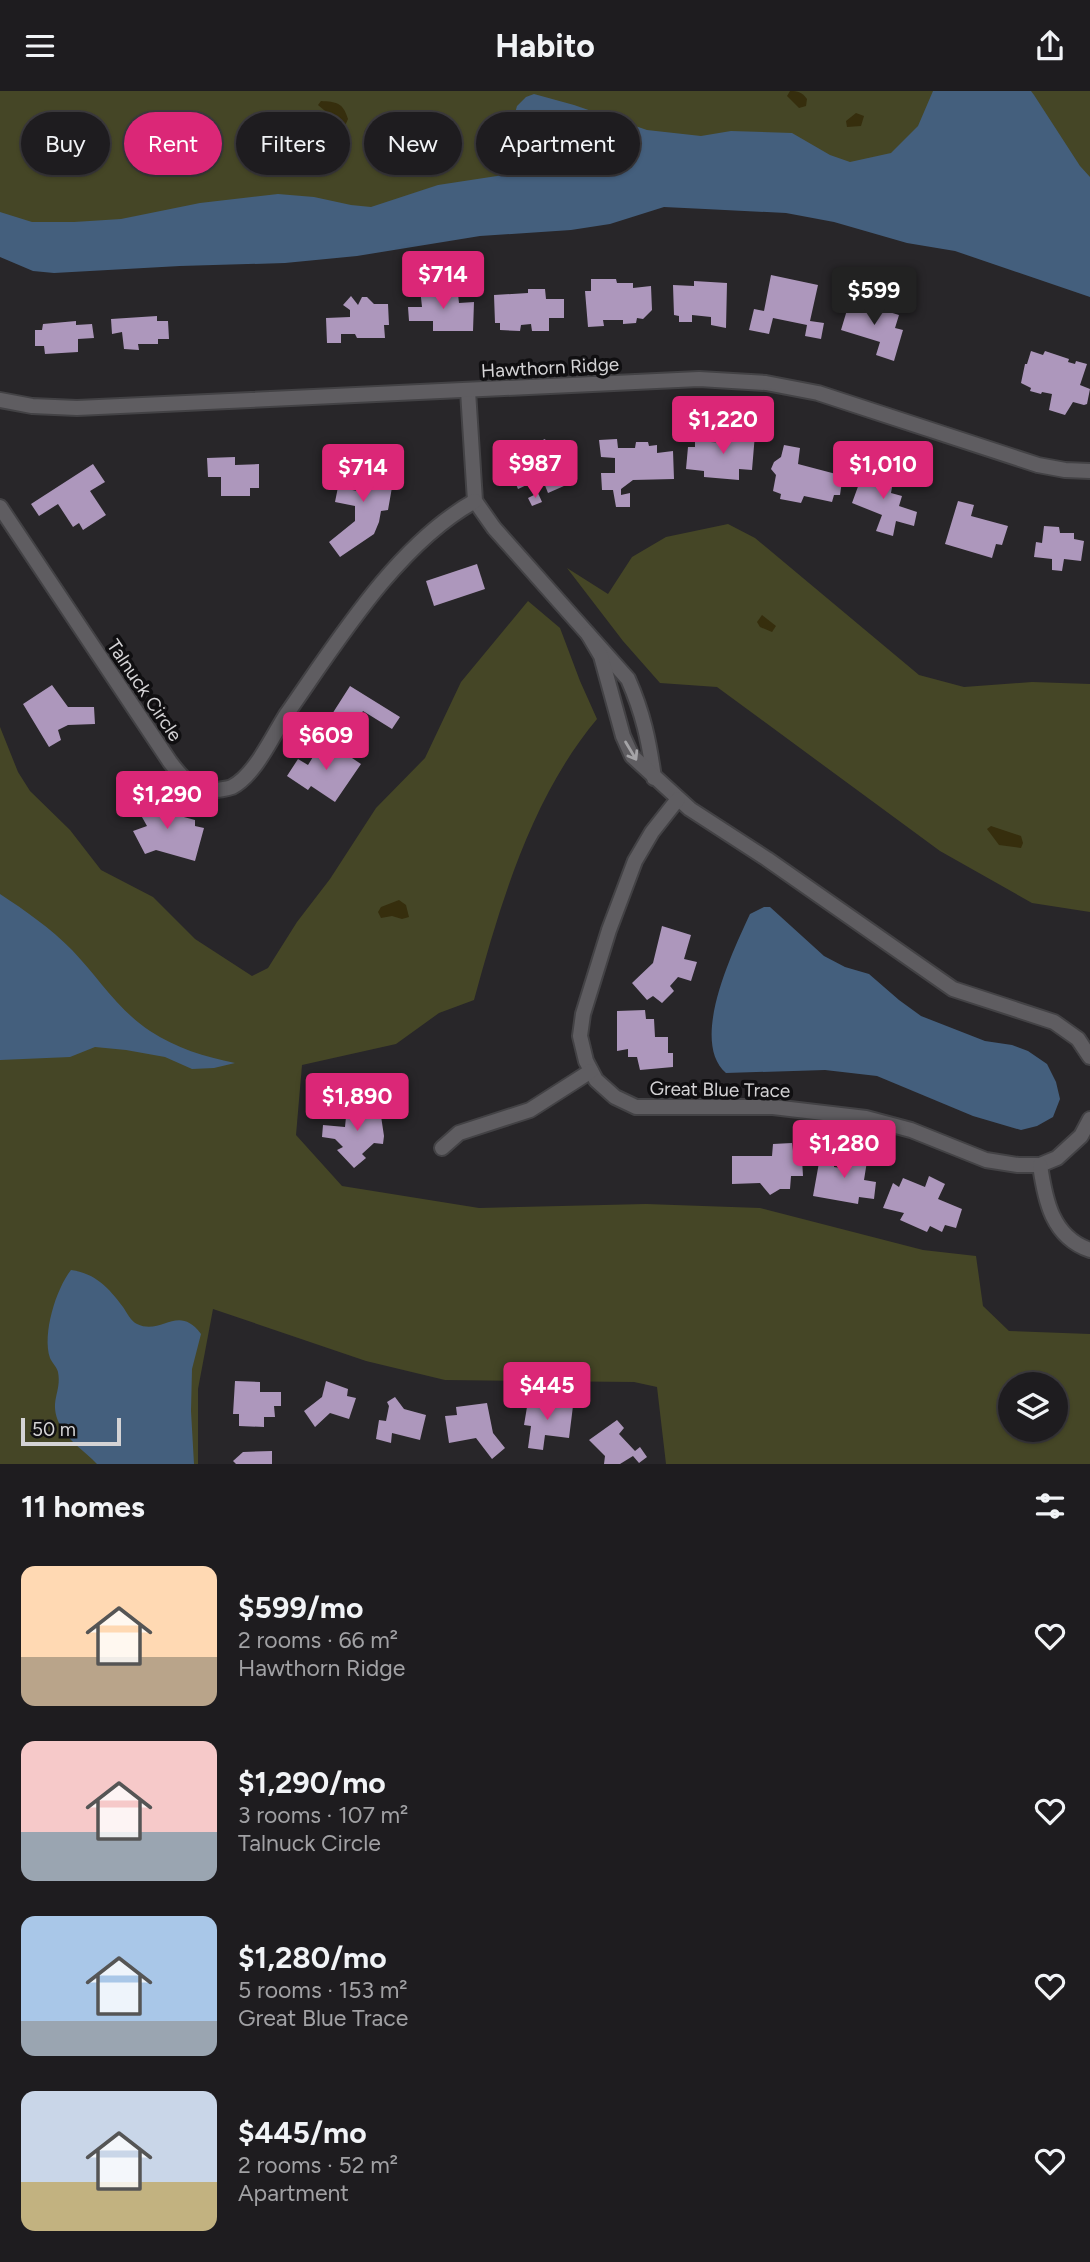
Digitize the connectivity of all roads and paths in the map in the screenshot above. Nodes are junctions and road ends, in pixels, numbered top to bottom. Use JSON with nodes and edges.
{"nodes":[{"id":1,"x":468,"y":391,"type":"junction"},
{"id":2,"x":0,"y":400,"type":"edge"},
{"id":3,"x":1090,"y":471,"type":"edge"},
{"id":4,"x":475,"y":501,"type":"junction"},
{"id":5,"x":0,"y":507,"type":"edge"},
{"id":6,"x":588,"y":634,"type":"junction"},
{"id":7,"x":654,"y":778,"type":"junction"},
{"id":8,"x":678,"y":799,"type":"junction"},
{"id":9,"x":1088,"y":1050,"type":"edge"},
{"id":10,"x":591,"y":1070,"type":"junction"},
{"id":11,"x":1090,"y":1119,"type":"edge"},
{"id":12,"x":442,"y":1147,"type":"dead end"},
{"id":13,"x":1040,"y":1165,"type":"junction"},
{"id":14,"x":1090,"y":1250,"type":"edge"}],
"edges":[{"from":1,"to":2,"type":"street","name":"Hawthorn Ridge"},
{"from":1,"to":3,"type":"street","name":"Hawthorn Ridge"},
{"from":1,"to":4,"type":"street"},
{"from":4,"to":5,"type":"street","name":"Talnuck Circle"},
{"from":4,"to":6,"type":"street"},
{"from":6,"to":7,"type":"street","one_way":true},
{"from":6,"to":7,"type":"street"},
{"from":7,"to":8,"type":"street"},
{"from":8,"to":9,"type":"street"},
{"from":8,"to":10,"type":"street","name":"Great Blue Trace"},
{"from":10,"to":12,"type":"street"},
{"from":10,"to":13,"type":"street","name":"Great Blue Trace"},
{"from":11,"to":13,"type":"street"},
{"from":13,"to":14,"type":"street"}]}
